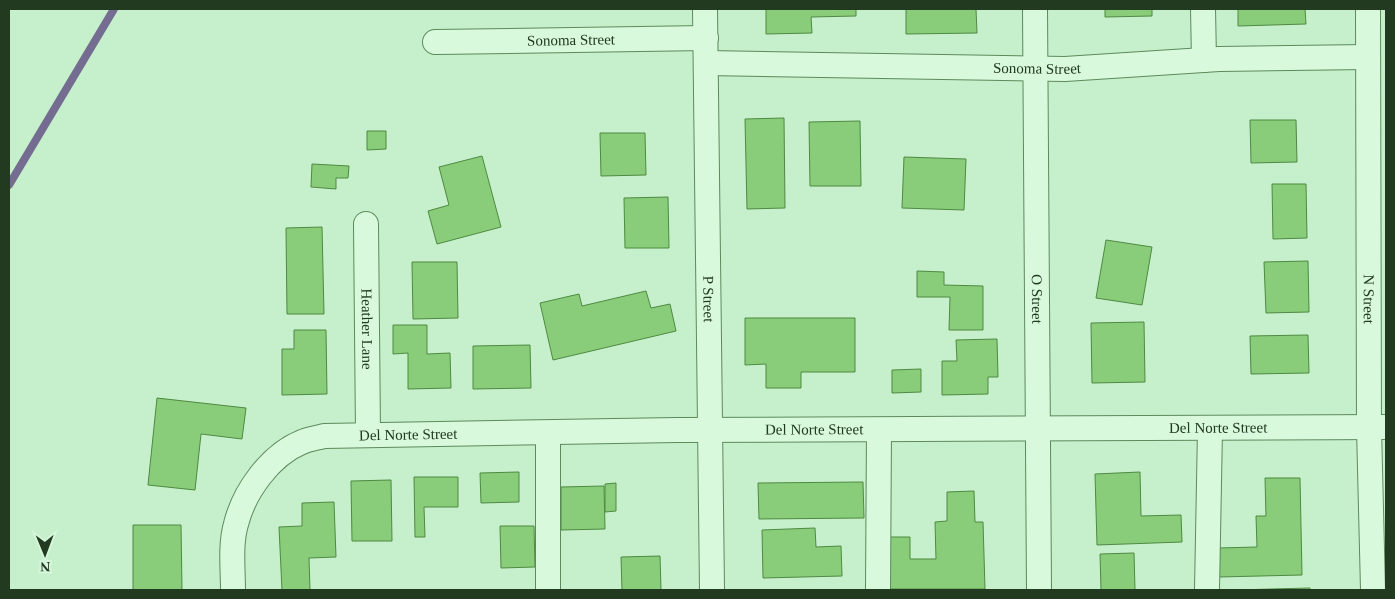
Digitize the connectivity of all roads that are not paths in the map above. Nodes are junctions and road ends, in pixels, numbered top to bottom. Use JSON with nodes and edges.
{"nodes":[{"id":1,"x":705,"y":9,"type":"edge"},
{"id":2,"x":1035,"y":9,"type":"edge"},
{"id":3,"x":1203,"y":9,"type":"edge"},
{"id":4,"x":1368,"y":9,"type":"edge"},
{"id":5,"x":706,"y":38,"type":"junction"},
{"id":6,"x":436,"y":42,"type":"dead end"},
{"id":7,"x":1368,"y":57,"type":"junction"},
{"id":8,"x":1204,"y":60,"type":"junction"},
{"id":9,"x":706,"y":63,"type":"junction"},
{"id":10,"x":1036,"y":69,"type":"junction"},
{"id":11,"x":366,"y":224,"type":"dead end"},
{"id":12,"x":1378,"y":428,"type":"edge"},
{"id":13,"x":1210,"y":429,"type":"junction"},
{"id":14,"x":710,"y":430,"type":"junction"},
{"id":15,"x":879,"y":430,"type":"junction"},
{"id":16,"x":1037,"y":430,"type":"junction"},
{"id":17,"x":548,"y":433,"type":"junction"},
{"id":18,"x":368,"y":434,"type":"junction"},
{"id":19,"x":233,"y":590,"type":"edge"},
{"id":20,"x":548,"y":590,"type":"edge"},
{"id":21,"x":712,"y":590,"type":"edge"},
{"id":22,"x":878,"y":590,"type":"edge"},
{"id":23,"x":1039,"y":590,"type":"edge"},
{"id":24,"x":1207,"y":590,"type":"edge"},
{"id":25,"x":1373,"y":590,"type":"edge"}],
"edges":[{"from":1,"to":5,"type":"street","name":"P Street"},
{"from":2,"to":10,"type":"street","name":"O Street"},
{"from":3,"to":8,"type":"street"},
{"from":4,"to":7,"type":"street","name":"N Street"},
{"from":5,"to":6,"type":"street","name":"Sonoma Street"},
{"from":5,"to":9,"type":"street","name":"P Street"},
{"from":7,"to":8,"type":"street","name":"Sonoma Street"},
{"from":7,"to":12,"type":"street","name":"N Street"},
{"from":8,"to":10,"type":"street","name":"Sonoma Street"},
{"from":9,"to":10,"type":"street","name":"Sonoma Street"},
{"from":9,"to":14,"type":"street","name":"P Street"},
{"from":10,"to":16,"type":"street","name":"O Street"},
{"from":11,"to":18,"type":"street","name":"Heather Lane"},
{"from":12,"to":13,"type":"street","name":"Del Norte Street"},
{"from":12,"to":25,"type":"street","name":"N Street"},
{"from":13,"to":16,"type":"street","name":"Del Norte Street"},
{"from":13,"to":24,"type":"street"},
{"from":14,"to":15,"type":"street","name":"Del Norte Street"},
{"from":14,"to":17,"type":"street","name":"Del Norte Street"},
{"from":14,"to":21,"type":"street","name":"P Street"},
{"from":15,"to":16,"type":"street","name":"Del Norte Street"},
{"from":15,"to":22,"type":"street"},
{"from":16,"to":23,"type":"street","name":"O Street"},
{"from":17,"to":18,"type":"street","name":"Del Norte Street"},
{"from":17,"to":20,"type":"street"},
{"from":18,"to":19,"type":"street","name":"Del Norte Street"}]}
